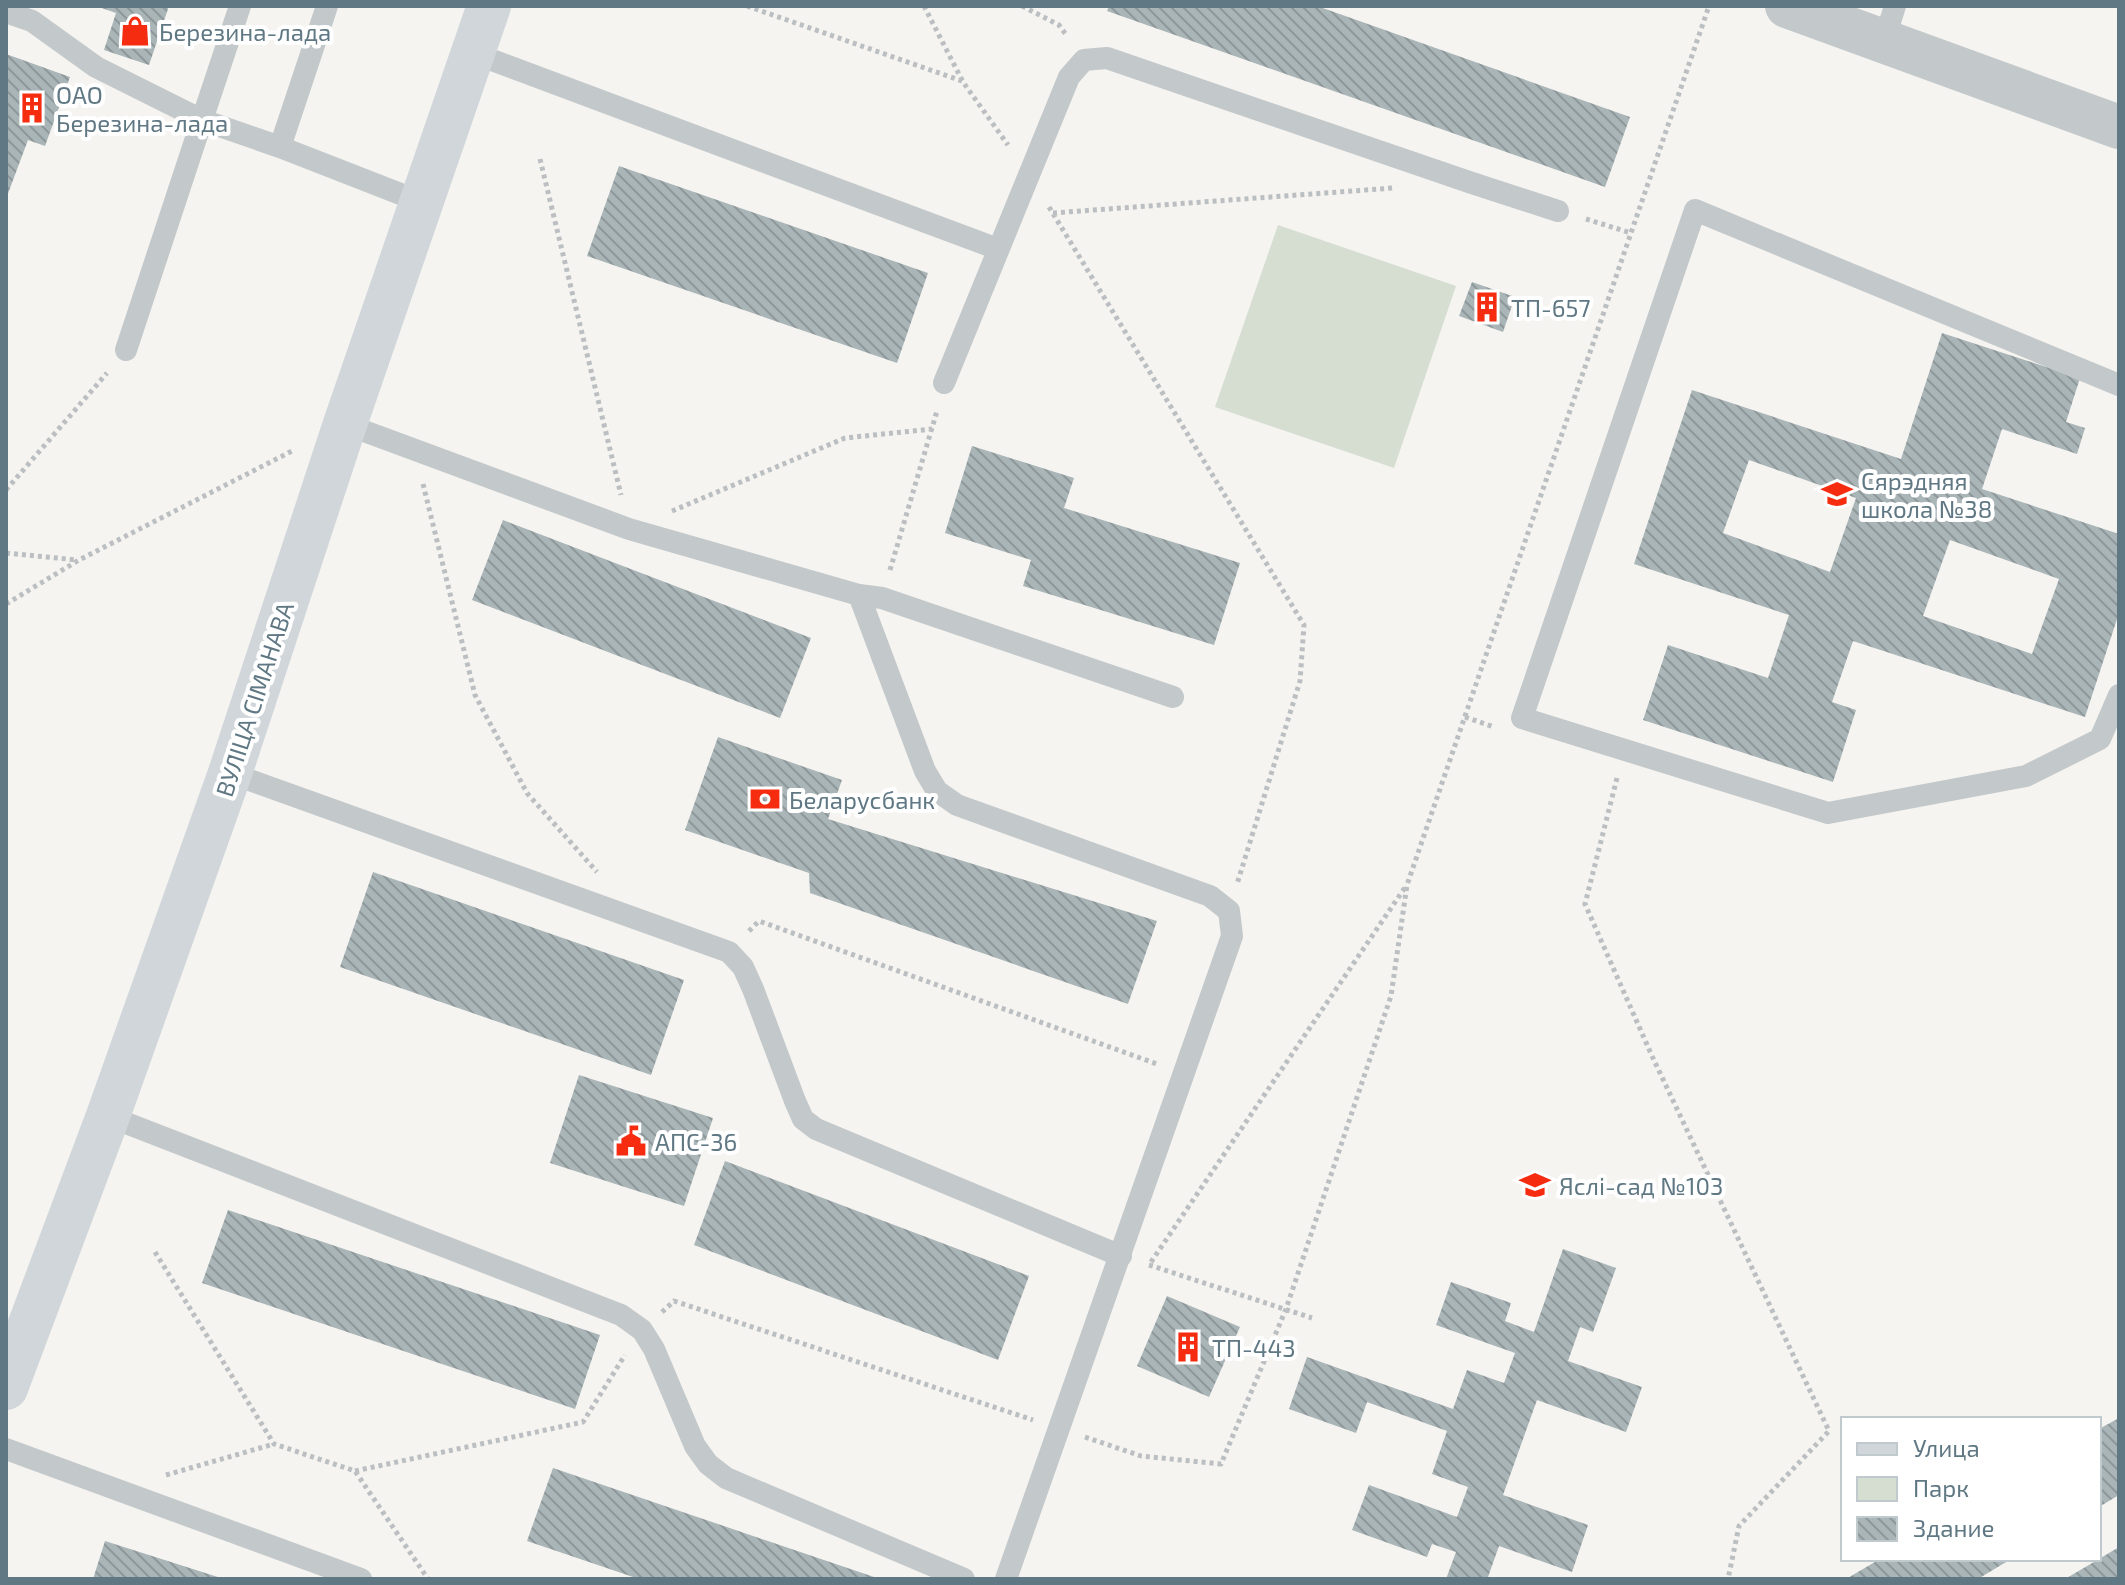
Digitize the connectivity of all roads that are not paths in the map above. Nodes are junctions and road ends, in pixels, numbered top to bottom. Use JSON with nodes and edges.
{"nodes":[{"id":1,"x":240,"y":6,"type":"edge"},
{"id":2,"x":327,"y":6,"type":"edge"},
{"id":3,"x":489,"y":6,"type":"edge"},
{"id":4,"x":1787,"y":6,"type":"edge"},
{"id":5,"x":6,"y":12,"type":"edge"},
{"id":6,"x":1890,"y":23,"type":"edge"},
{"id":7,"x":473,"y":53,"type":"junction"},
{"id":8,"x":202,"y":120,"type":"junction"},
{"id":9,"x":2119,"y":127,"type":"edge"},
{"id":10,"x":280,"y":147,"type":"junction"},
{"id":11,"x":421,"y":202,"type":"junction"},
{"id":12,"x":1558,"y":211,"type":"road end"},
{"id":13,"x":998,"y":249,"type":"junction"},
{"id":14,"x":126,"y":350,"type":"road end"},
{"id":15,"x":944,"y":383,"type":"dead end"},
{"id":16,"x":2119,"y":385,"type":"edge"},
{"id":17,"x":345,"y":424,"type":"junction"},
{"id":18,"x":859,"y":595,"type":"junction"},
{"id":19,"x":2119,"y":695,"type":"edge"},
{"id":20,"x":1173,"y":697,"type":"dead end"},
{"id":21,"x":230,"y":773,"type":"junction"},
{"id":22,"x":108,"y":1116,"type":"junction"},
{"id":23,"x":1121,"y":1256,"type":"junction"},
{"id":24,"x":6,"y":1388,"type":"edge"},
{"id":25,"x":6,"y":1449,"type":"edge"},
{"id":26,"x":361,"y":1579,"type":"edge"},
{"id":27,"x":964,"y":1579,"type":"edge"},
{"id":28,"x":1006,"y":1579,"type":"edge"}],
"edges":[{"from":1,"to":8,"type":"lane"},
{"from":2,"to":10,"type":"lane"},
{"from":3,"to":7,"type":"main road","name":"ВУЛІЦА СІМАНАВА"},
{"from":4,"to":6,"type":"street"},
{"from":5,"to":8,"type":"lane"},
{"from":6,"to":9,"type":"street"},
{"from":7,"to":11,"type":"main road","name":"ВУЛІЦА СІМАНАВА"},
{"from":7,"to":13,"type":"lane"},
{"from":8,"to":10,"type":"lane"},
{"from":8,"to":14,"type":"lane"},
{"from":10,"to":11,"type":"lane"},
{"from":11,"to":17,"type":"main road","name":"ВУЛІЦА СІМАНАВА"},
{"from":12,"to":13,"type":"lane"},
{"from":13,"to":15,"type":"lane"},
{"from":16,"to":19,"type":"lane"},
{"from":17,"to":18,"type":"lane"},
{"from":17,"to":21,"type":"main road","name":"ВУЛІЦА СІМАНАВА"},
{"from":18,"to":20,"type":"lane"},
{"from":18,"to":23,"type":"lane"},
{"from":21,"to":22,"type":"main road","name":"ВУЛІЦА СІМАНАВА"},
{"from":21,"to":23,"type":"lane"},
{"from":22,"to":24,"type":"main road","name":"ВУЛІЦА СІМАНАВА"},
{"from":22,"to":27,"type":"lane"},
{"from":23,"to":28,"type":"lane"},
{"from":25,"to":26,"type":"lane"}]}
